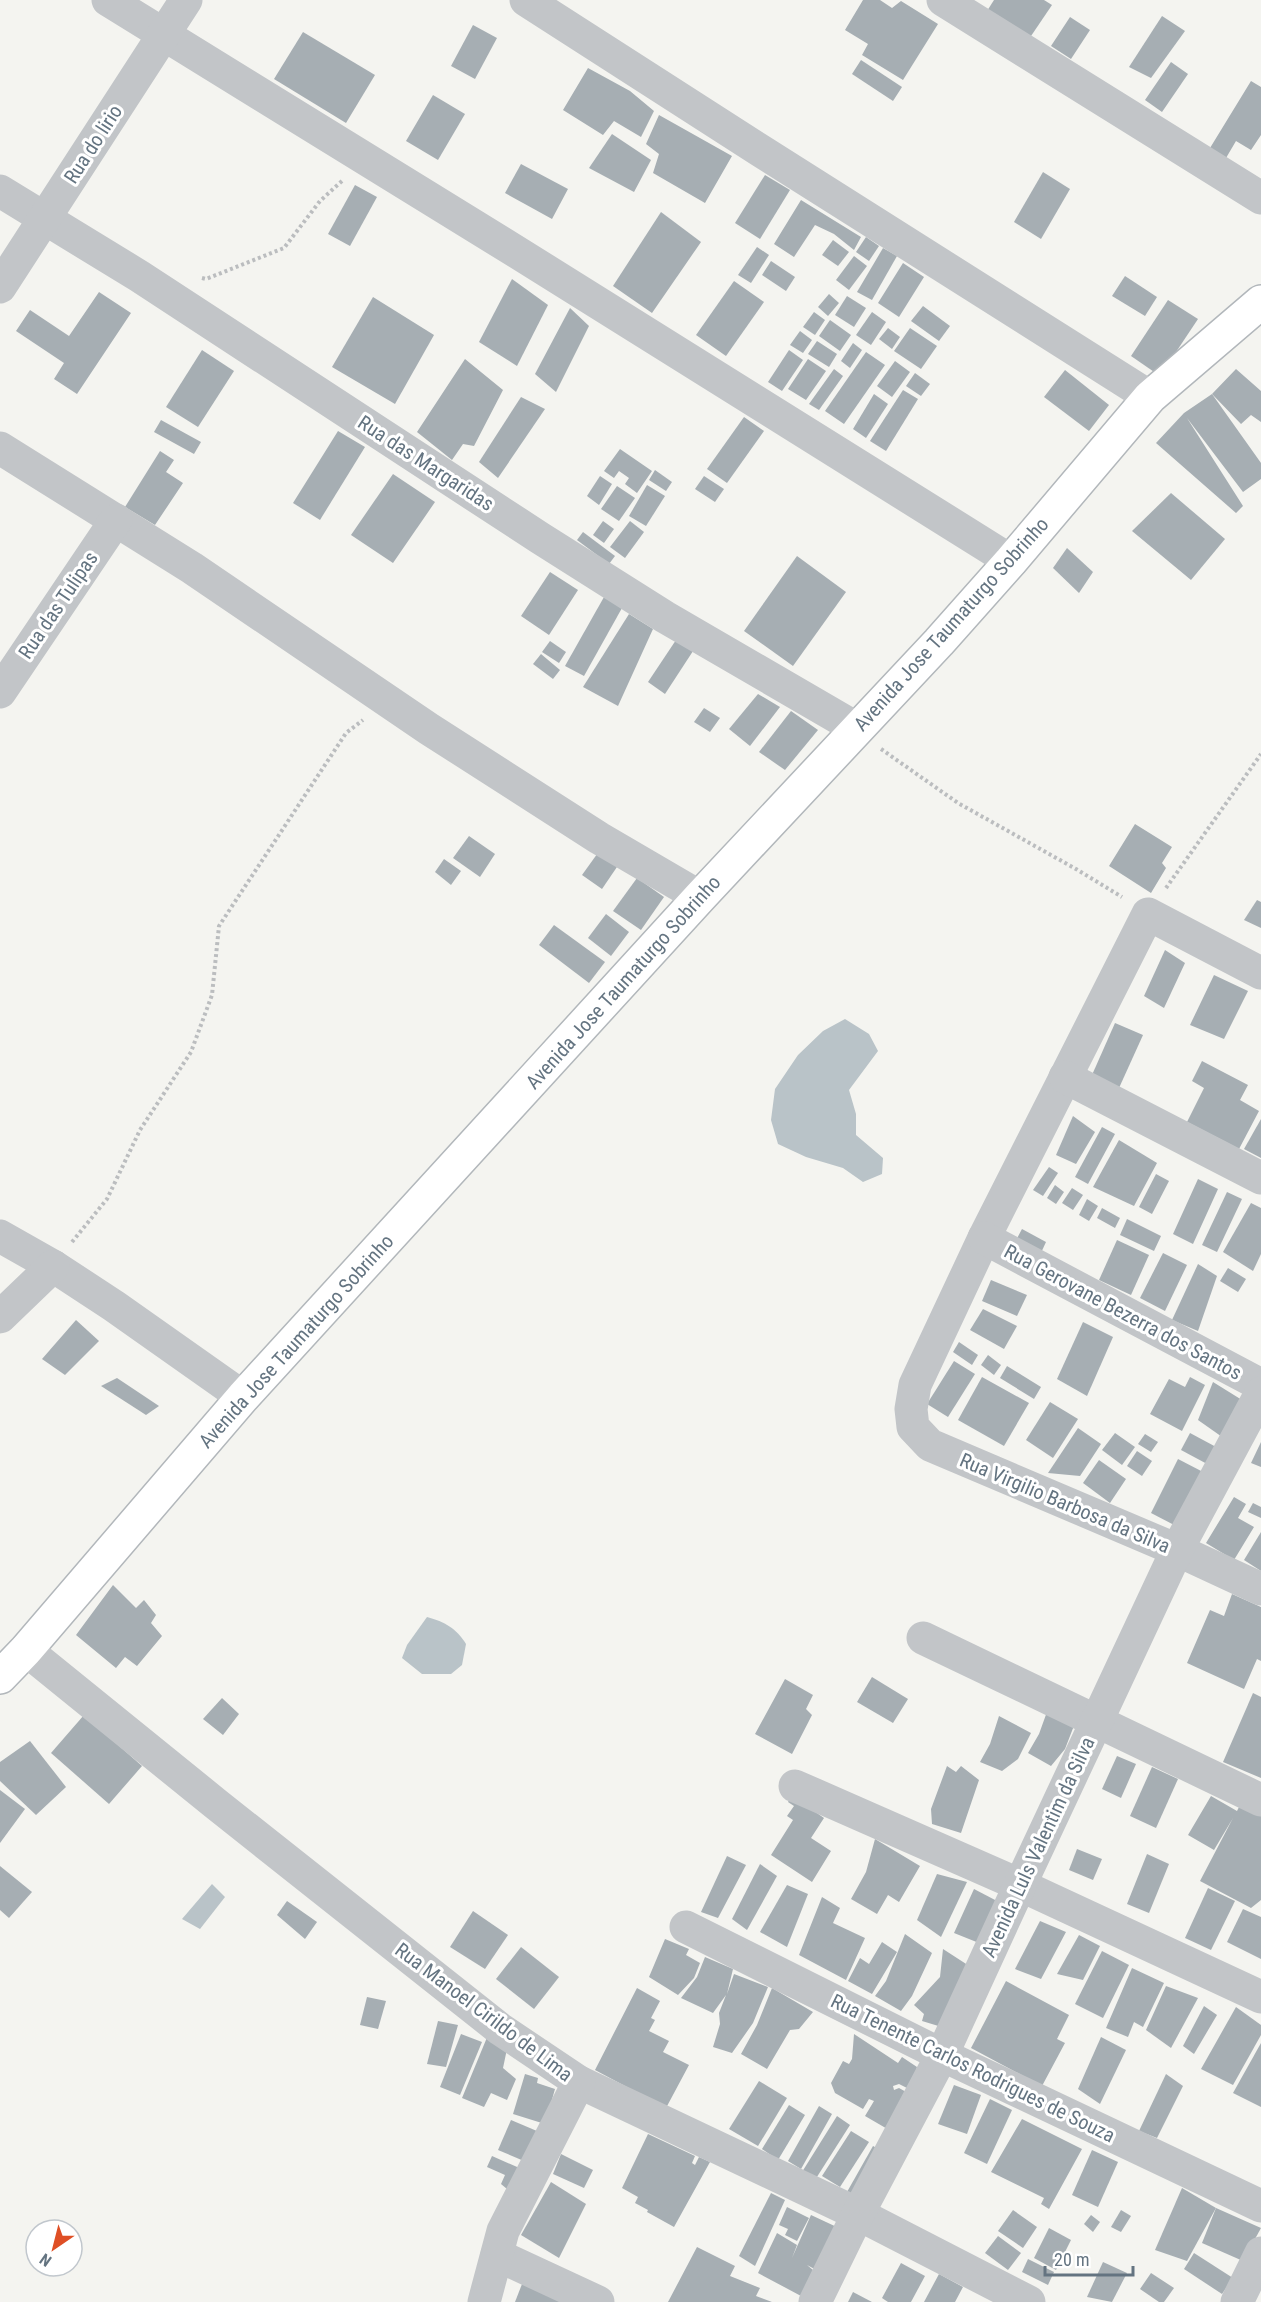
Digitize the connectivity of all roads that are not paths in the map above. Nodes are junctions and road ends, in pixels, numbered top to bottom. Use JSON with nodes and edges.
{"nodes":[{"id":1,"x":108,"y":0,"type":"edge"},
{"id":2,"x":186,"y":0,"type":"edge"},
{"id":3,"x":526,"y":0,"type":"edge"},
{"id":4,"x":943,"y":0,"type":"edge"},
{"id":5,"x":164,"y":36,"type":"junction"},
{"id":6,"x":0,"y":191,"type":"edge"},
{"id":7,"x":1261,"y":198,"type":"edge"},
{"id":8,"x":44,"y":218,"type":"junction"},
{"id":9,"x":0,"y":287,"type":"edge"},
{"id":10,"x":1261,"y":302,"type":"edge"},
{"id":11,"x":1150,"y":397,"type":"junction"},
{"id":12,"x":0,"y":448,"type":"edge"},
{"id":13,"x":116,"y":520,"type":"junction"},
{"id":14,"x":1011,"y":561,"type":"junction"},
{"id":15,"x":0,"y":692,"type":"edge"},
{"id":16,"x":856,"y":728,"type":"junction"},
{"id":17,"x":700,"y":897,"type":"junction"},
{"id":18,"x":1261,"y":973,"type":"edge"},
{"id":19,"x":1065,"y":1077,"type":"junction"},
{"id":20,"x":1261,"y":1178,"type":"edge"},
{"id":21,"x":0,"y":1236,"type":"edge"},
{"id":22,"x":984,"y":1238,"type":"junction"},
{"id":23,"x":53,"y":1266,"type":"junction"},
{"id":24,"x":0,"y":1317,"type":"edge"},
{"id":25,"x":1261,"y":1385,"type":"edge"},
{"id":26,"x":1261,"y":1393,"type":"edge"},
{"id":27,"x":243,"y":1397,"type":"junction"},
{"id":28,"x":1177,"y":1550,"type":"junction"},
{"id":29,"x":1261,"y":1589,"type":"edge"},
{"id":30,"x":923,"y":1638,"type":"dead end"},
{"id":31,"x":26,"y":1650,"type":"junction"},
{"id":32,"x":0,"y":1677,"type":"edge"},
{"id":33,"x":1097,"y":1722,"type":"junction"},
{"id":34,"x":795,"y":1786,"type":"dead end"},
{"id":35,"x":1261,"y":1800,"type":"edge"},
{"id":36,"x":1020,"y":1885,"type":"junction"},
{"id":37,"x":686,"y":1927,"type":"dead end"},
{"id":38,"x":1261,"y":1997,"type":"edge"},
{"id":39,"x":942,"y":2055,"type":"junction"},
{"id":40,"x":579,"y":2082,"type":"junction"},
{"id":41,"x":1261,"y":2206,"type":"edge"},
{"id":42,"x":858,"y":2214,"type":"junction"},
{"id":43,"x":1261,"y":2253,"type":"edge"},
{"id":44,"x":497,"y":2255,"type":"junction"},
{"id":45,"x":484,"y":2302,"type":"edge"},
{"id":46,"x":598,"y":2302,"type":"edge"},
{"id":47,"x":815,"y":2302,"type":"edge"},
{"id":48,"x":1029,"y":2302,"type":"edge"},
{"id":49,"x":1237,"y":2302,"type":"edge"}],
"edges":[{"from":1,"to":5,"type":"street"},
{"from":2,"to":5,"type":"street","name":"Rua do lirio"},
{"from":3,"to":11,"type":"street"},
{"from":4,"to":7,"type":"street"},
{"from":5,"to":8,"type":"street","name":"Rua do lirio"},
{"from":5,"to":14,"type":"street"},
{"from":6,"to":8,"type":"street","name":"Rua das Margaridas"},
{"from":8,"to":9,"type":"street","name":"Rua do lirio"},
{"from":8,"to":16,"type":"street","name":"Rua das Margaridas"},
{"from":10,"to":11,"type":"street","name":"Avenida Jose Taumaturgo Sobrinho"},
{"from":11,"to":14,"type":"street","name":"Avenida Jose Taumaturgo Sobrinho"},
{"from":12,"to":13,"type":"street"},
{"from":13,"to":15,"type":"street","name":"Rua das Tulipas"},
{"from":13,"to":17,"type":"street"},
{"from":14,"to":16,"type":"street","name":"Avenida Jose Taumaturgo Sobrinho"},
{"from":16,"to":17,"type":"street","name":"Avenida Jose Taumaturgo Sobrinho"},
{"from":17,"to":27,"type":"street","name":"Avenida Jose Taumaturgo Sobrinho"},
{"from":18,"to":19,"type":"street","name":"Rua Virgilio Barbosa da Silva"},
{"from":19,"to":20,"type":"street"},
{"from":19,"to":22,"type":"street","name":"Rua Virgilio Barbosa da Silva"},
{"from":21,"to":23,"type":"street"},
{"from":22,"to":25,"type":"street","name":"Rua Gerovane Bezerra dos Santos"},
{"from":22,"to":28,"type":"street","name":"Rua Virgilio Barbosa da Silva"},
{"from":23,"to":24,"type":"street"},
{"from":23,"to":27,"type":"street"},
{"from":26,"to":28,"type":"street","name":"Avenida LuIs Valentim da Silva"},
{"from":27,"to":31,"type":"street","name":"Avenida Jose Taumaturgo Sobrinho"},
{"from":28,"to":29,"type":"street","name":"Rua Virgilio Barbosa da Silva"},
{"from":28,"to":33,"type":"street","name":"Avenida LuIs Valentim da Silva"},
{"from":30,"to":33,"type":"street"},
{"from":31,"to":32,"type":"street","name":"Avenida Jose Taumaturgo Sobrinho"},
{"from":31,"to":40,"type":"street","name":"Rua Manoel Cirildo de Lima"},
{"from":33,"to":35,"type":"street"},
{"from":33,"to":36,"type":"street","name":"Avenida LuIs Valentim da Silva"},
{"from":34,"to":36,"type":"street"},
{"from":36,"to":38,"type":"street"},
{"from":36,"to":39,"type":"street","name":"Avenida LuIs Valentim da Silva"},
{"from":37,"to":39,"type":"street","name":"Rua Tenente Carlos Rodrigues de Souza"},
{"from":39,"to":41,"type":"street","name":"Rua Tenente Carlos Rodrigues de Souza"},
{"from":39,"to":42,"type":"street","name":"Avenida LuIs Valentim da Silva"},
{"from":40,"to":42,"type":"street","name":"Rua Manoel Cirildo de Lima"},
{"from":40,"to":44,"type":"street"},
{"from":42,"to":47,"type":"street","name":"Avenida LuIs Valentim da Silva"},
{"from":42,"to":48,"type":"street","name":"Rua Manoel Cirildo de Lima"},
{"from":43,"to":49,"type":"street"},
{"from":44,"to":45,"type":"street"},
{"from":44,"to":46,"type":"street"}]}
